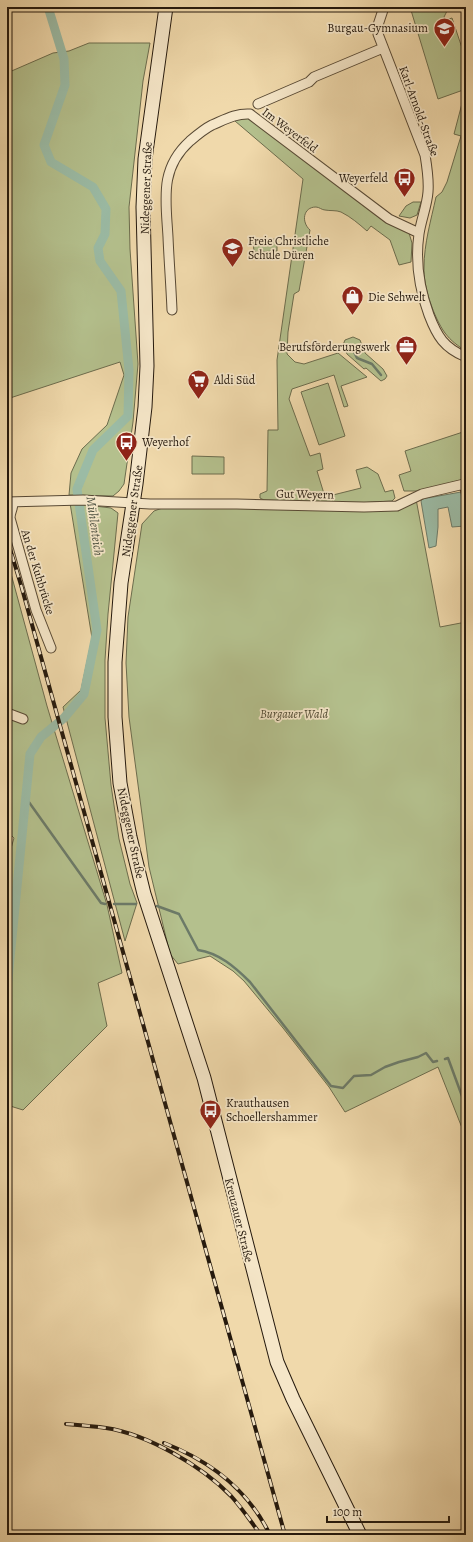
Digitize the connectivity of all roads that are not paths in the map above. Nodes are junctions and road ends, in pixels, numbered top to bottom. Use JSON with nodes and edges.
{"nodes":[{"id":1,"x":166,"y":7,"type":"edge"},
{"id":2,"x":384,"y":7,"type":"edge"},
{"id":3,"x":383,"y":48,"type":"junction"},
{"id":4,"x":258,"y":104,"type":"dead end"},
{"id":5,"x":419,"y":233,"type":"junction"},
{"id":6,"x":172,"y":310,"type":"dead end"},
{"id":7,"x":466,"y":357,"type":"edge"},
{"id":8,"x":466,"y":492,"type":"edge"},
{"id":9,"x":10,"y":502,"type":"edge"},
{"id":10,"x":133,"y":503,"type":"junction"},
{"id":11,"x":52,"y":648,"type":"dead end"},
{"id":12,"x":7,"y":713,"type":"edge"},
{"id":13,"x":23,"y":719,"type":"dead end"},
{"id":14,"x":144,"y":894,"type":"joint"},
{"id":15,"x":360,"y":1535,"type":"edge"}],
"edges":[{"from":1,"to":10,"type":"main road","name":"Nideggener Straße"},
{"from":2,"to":3,"type":"street","name":"Karl-Arnold-Straße"},
{"from":3,"to":4,"type":"street"},
{"from":3,"to":5,"type":"street","name":"Karl-Arnold-Straße"},
{"from":5,"to":6,"type":"street","name":"Im Weyerfeld"},
{"from":5,"to":7,"type":"street","name":"Karl-Arnold-Straße"},
{"from":8,"to":10,"type":"street","name":"Gut Weyern"},
{"from":9,"to":10,"type":"street","name":"An der Kuhbrücke"},
{"from":9,"to":11,"type":"street","name":"An der Kuhbrücke"},
{"from":10,"to":14,"type":"main road","name":"Nideggener Straße"},
{"from":12,"to":13,"type":"street"},
{"from":14,"to":15,"type":"main road","name":"Kreuzauer Straße"}]}
